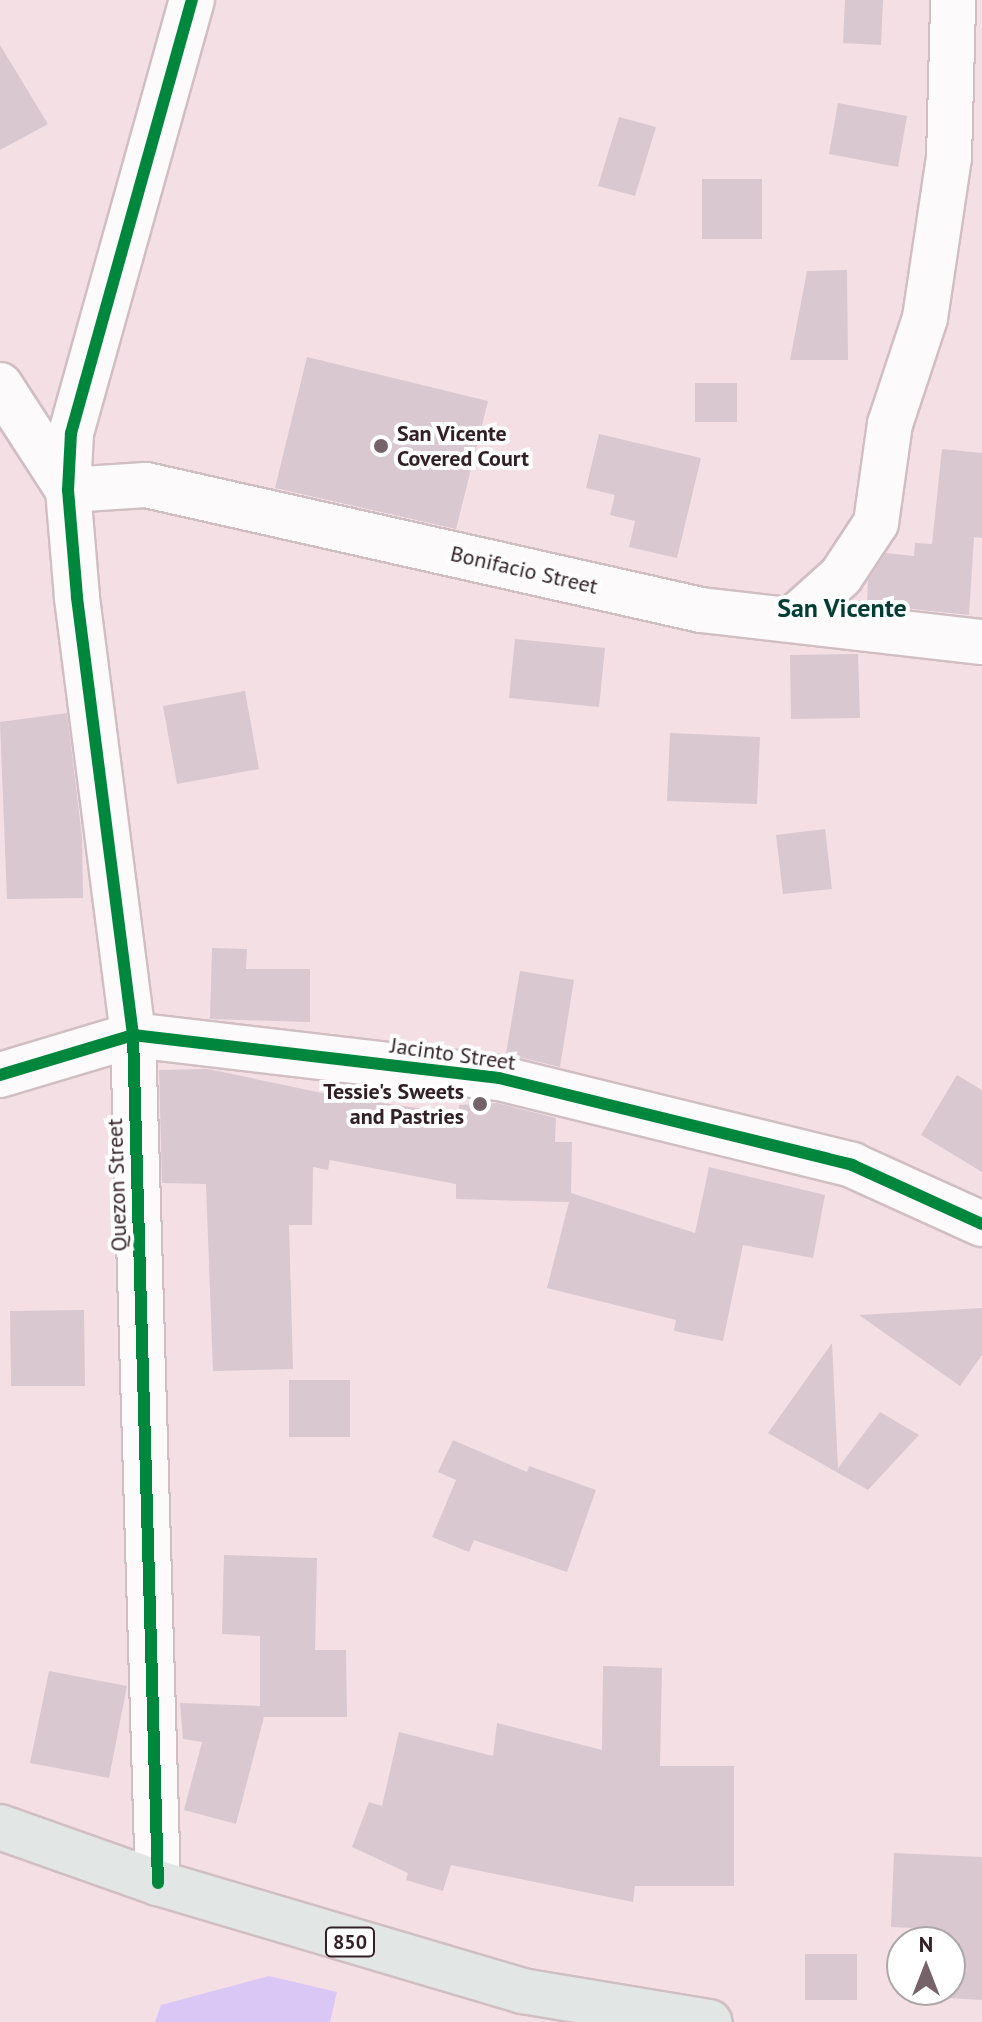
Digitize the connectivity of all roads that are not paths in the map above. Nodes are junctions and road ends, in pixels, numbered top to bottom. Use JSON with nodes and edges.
{"nodes":[{"id":1,"x":192,"y":0,"type":"edge"},
{"id":2,"x":953,"y":0,"type":"edge"},
{"id":3,"x":0,"y":385,"type":"edge"},
{"id":4,"x":68,"y":490,"type":"junction"},
{"id":5,"x":793,"y":619,"type":"junction"},
{"id":6,"x":982,"y":642,"type":"edge"},
{"id":7,"x":133,"y":1035,"type":"junction"},
{"id":8,"x":0,"y":1075,"type":"edge"},
{"id":9,"x":982,"y":1224,"type":"edge"},
{"id":10,"x":0,"y":1827,"type":"edge"},
{"id":11,"x":158,"y":1883,"type":"junction"},
{"id":12,"x":709,"y":2022,"type":"edge"}],
"edges":[{"from":1,"to":4,"type":"street"},
{"from":2,"to":5,"type":"street"},
{"from":3,"to":4,"type":"street","name":"Quezon Street"},
{"from":4,"to":5,"type":"street","name":"Bonifacio Street"},
{"from":4,"to":7,"type":"street","name":"Quezon Street"},
{"from":5,"to":6,"type":"street","name":"Bonifacio Street"},
{"from":7,"to":8,"type":"street","name":"Jacinto Street"},
{"from":7,"to":9,"type":"street","name":"Jacinto Street"},
{"from":7,"to":11,"type":"street","name":"Quezon Street"},
{"from":10,"to":11,"type":"main road","number":"850"},
{"from":11,"to":12,"type":"main road","number":"850"}]}
